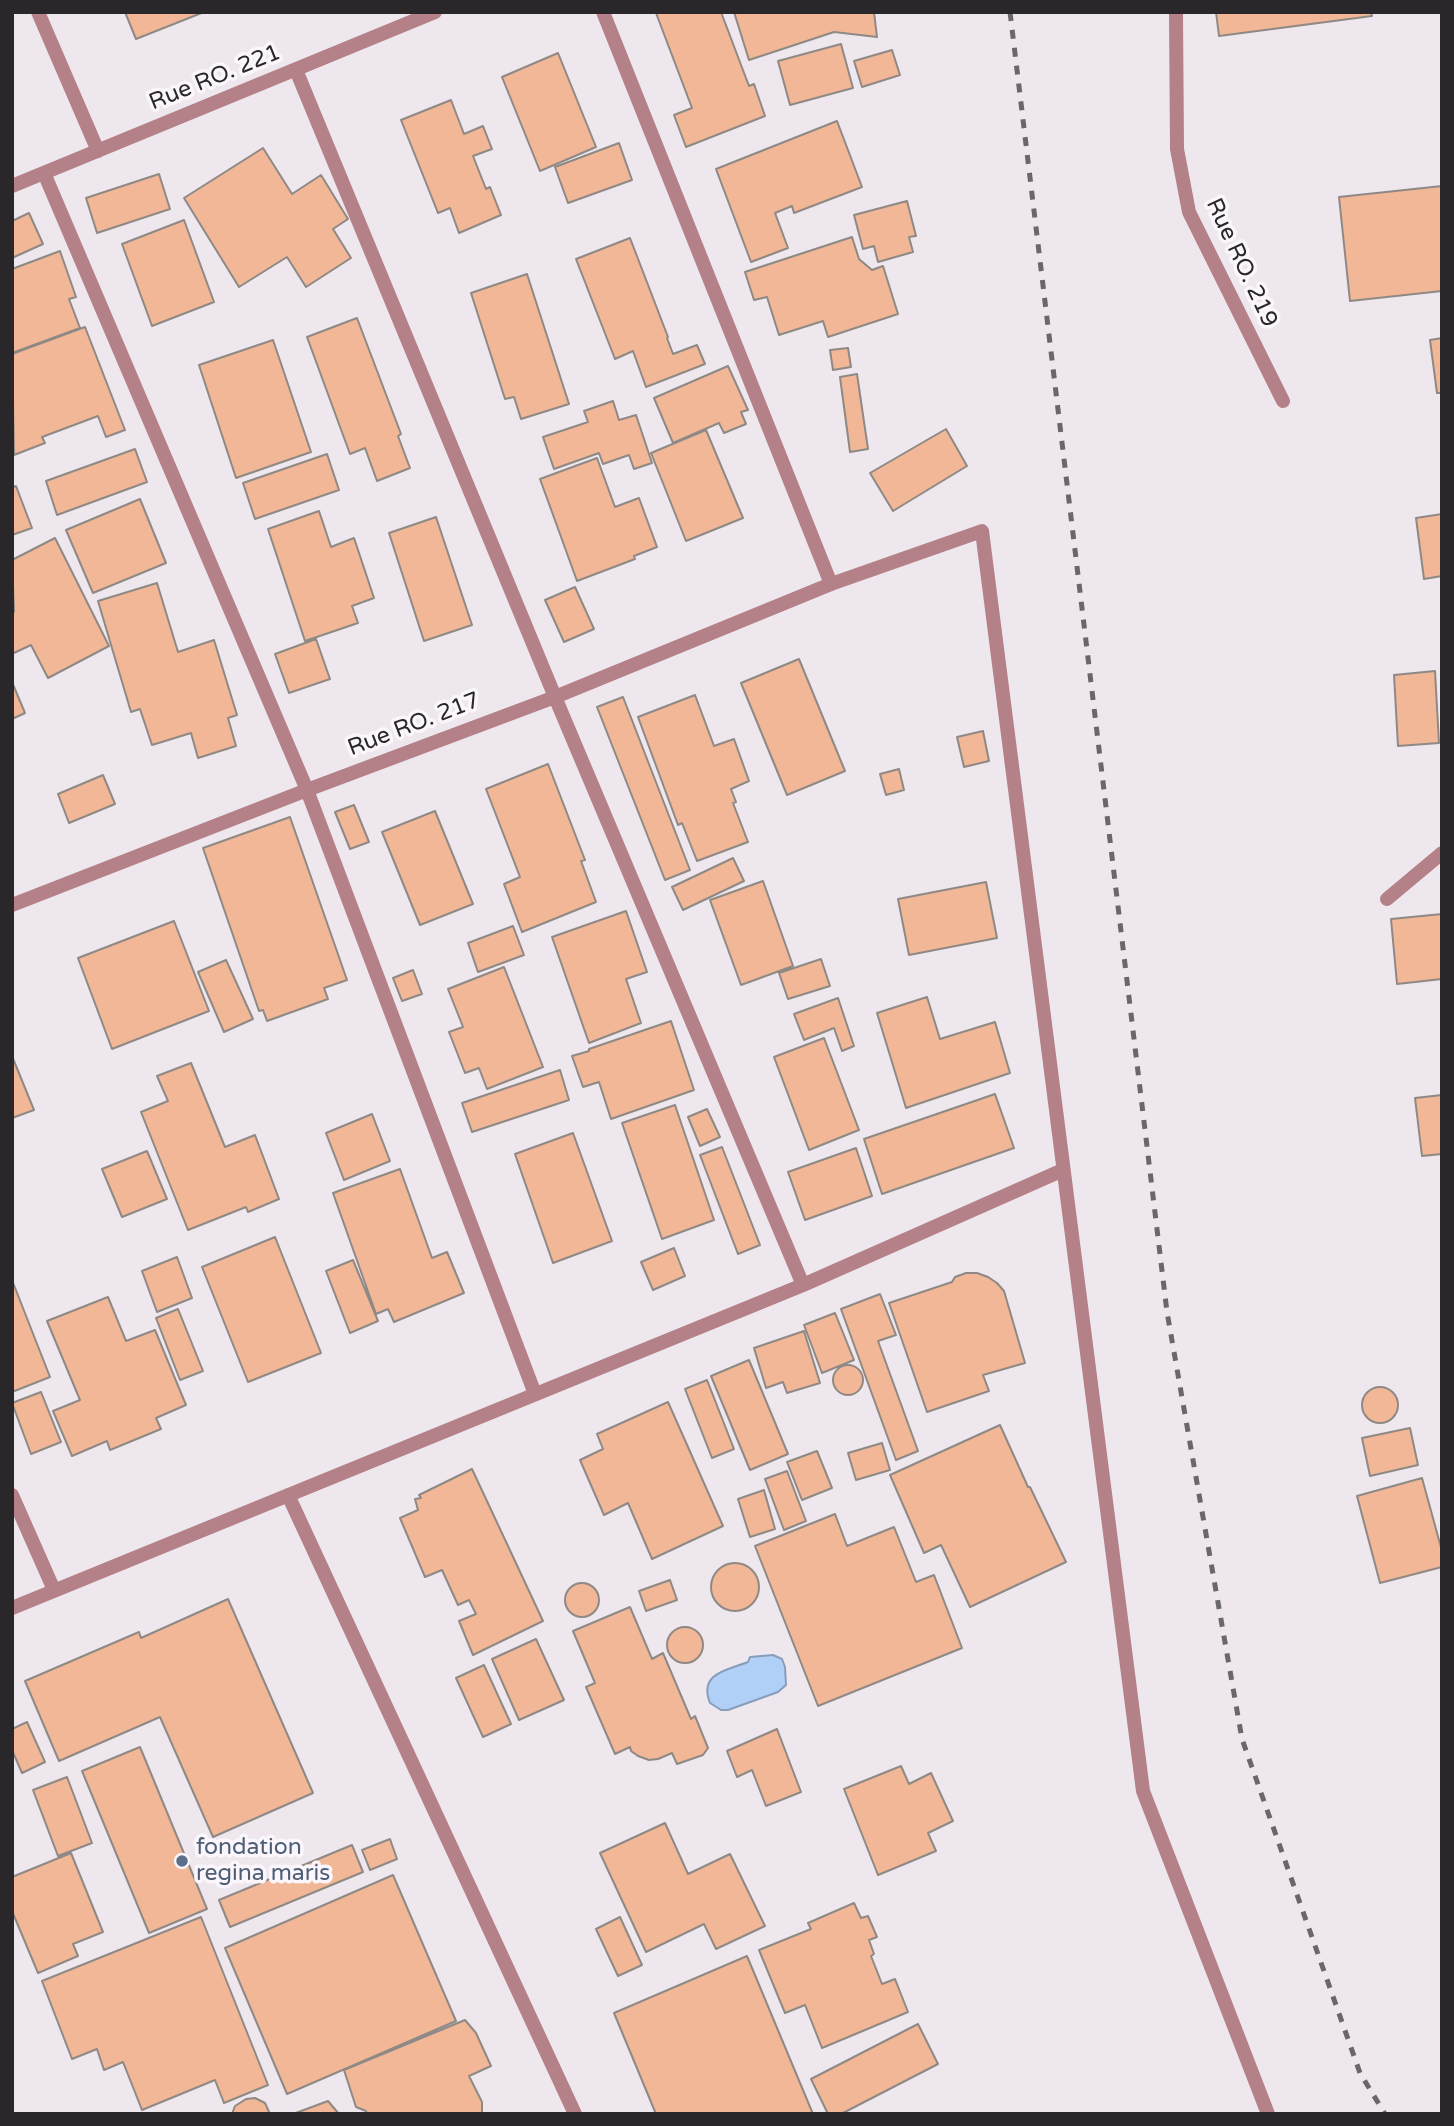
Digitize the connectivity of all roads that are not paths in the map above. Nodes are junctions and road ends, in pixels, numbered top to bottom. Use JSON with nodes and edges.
{"nodes":[{"id":1,"x":38,"y":12,"type":"edge"},
{"id":2,"x":435,"y":12,"type":"edge"},
{"id":3,"x":603,"y":12,"type":"edge"},
{"id":4,"x":1176,"y":12,"type":"edge"},
{"id":5,"x":296,"y":70,"type":"junction"},
{"id":6,"x":98,"y":151,"type":"junction"},
{"id":7,"x":44,"y":173,"type":"junction"},
{"id":8,"x":12,"y":186,"type":"edge"},
{"id":9,"x":1283,"y":401,"type":"dead end"},
{"id":10,"x":831,"y":584,"type":"junction"},
{"id":11,"x":555,"y":697,"type":"junction"},
{"id":12,"x":307,"y":790,"type":"junction"},
{"id":13,"x":1442,"y":852,"type":"edge"},
{"id":14,"x":1387,"y":899,"type":"dead end"},
{"id":15,"x":12,"y":905,"type":"edge"},
{"id":16,"x":1063,"y":1170,"type":"junction"},
{"id":17,"x":803,"y":1285,"type":"junction"},
{"id":18,"x":536,"y":1394,"type":"junction"},
{"id":19,"x":12,"y":1495,"type":"edge"},
{"id":20,"x":288,"y":1495,"type":"junction"},
{"id":21,"x":54,"y":1590,"type":"junction"},
{"id":22,"x":12,"y":1608,"type":"edge"},
{"id":23,"x":576,"y":2114,"type":"edge"},
{"id":24,"x":1268,"y":2114,"type":"edge"}],
"edges":[{"from":1,"to":6,"type":"street"},
{"from":2,"to":5,"type":"street","name":"Rue RO. 221"},
{"from":3,"to":10,"type":"street"},
{"from":4,"to":9,"type":"street","name":"Rue RO. 219"},
{"from":5,"to":6,"type":"street","name":"Rue RO. 221"},
{"from":5,"to":11,"type":"street"},
{"from":6,"to":7,"type":"street","name":"Rue RO. 221"},
{"from":7,"to":8,"type":"street","name":"Rue RO. 221"},
{"from":7,"to":12,"type":"street"},
{"from":10,"to":11,"type":"street","name":"Rue RO. 217"},
{"from":10,"to":16,"type":"street","name":"Rue RO. 217"},
{"from":11,"to":12,"type":"street","name":"Rue RO. 217"},
{"from":11,"to":17,"type":"street"},
{"from":12,"to":15,"type":"street","name":"Rue RO. 217"},
{"from":12,"to":18,"type":"street"},
{"from":13,"to":14,"type":"street"},
{"from":16,"to":17,"type":"street"},
{"from":16,"to":24,"type":"street"},
{"from":17,"to":18,"type":"street"},
{"from":18,"to":20,"type":"street"},
{"from":19,"to":21,"type":"street"},
{"from":20,"to":21,"type":"street"},
{"from":20,"to":23,"type":"street"},
{"from":21,"to":22,"type":"street"}]}
